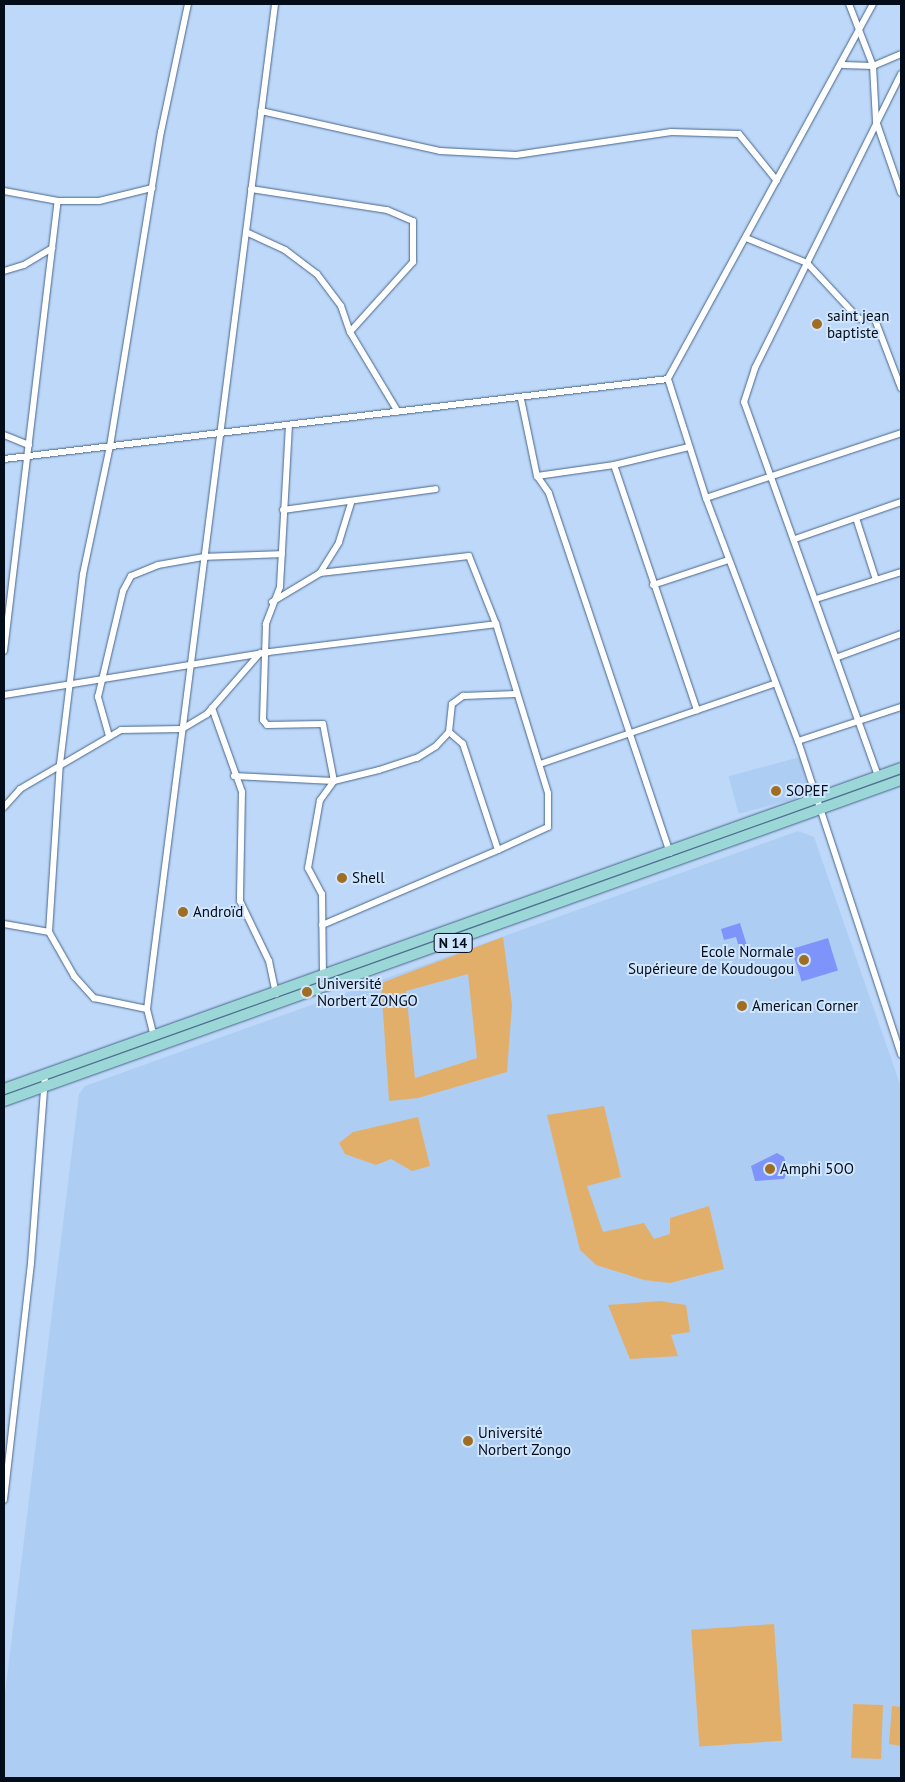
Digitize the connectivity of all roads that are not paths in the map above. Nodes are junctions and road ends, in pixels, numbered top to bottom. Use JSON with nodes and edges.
{"nodes":[{"id":1,"x":188,"y":4,"type":"edge"},
{"id":2,"x":275,"y":4,"type":"edge"},
{"id":3,"x":849,"y":4,"type":"edge"},
{"id":4,"x":873,"y":4,"type":"edge"},
{"id":5,"x":859,"y":32,"type":"junction"},
{"id":6,"x":901,"y":54,"type":"edge"},
{"id":7,"x":843,"y":65,"type":"junction"},
{"id":8,"x":873,"y":66,"type":"junction"},
{"id":9,"x":901,"y":74,"type":"edge"},
{"id":10,"x":261,"y":111,"type":"junction"},
{"id":11,"x":876,"y":122,"type":"junction"},
{"id":12,"x":777,"y":180,"type":"junction"},
{"id":13,"x":152,"y":188,"type":"junction"},
{"id":14,"x":251,"y":189,"type":"junction"},
{"id":15,"x":4,"y":191,"type":"edge"},
{"id":16,"x":901,"y":193,"type":"edge"},
{"id":17,"x":58,"y":201,"type":"junction"},
{"id":18,"x":246,"y":232,"type":"junction"},
{"id":19,"x":746,"y":238,"type":"junction"},
{"id":20,"x":52,"y":248,"type":"junction"},
{"id":21,"x":808,"y":263,"type":"junction"},
{"id":22,"x":4,"y":271,"type":"edge"},
{"id":23,"x":350,"y":332,"type":"junction"},
{"id":24,"x":668,"y":379,"type":"junction"},
{"id":25,"x":901,"y":388,"type":"edge"},
{"id":26,"x":521,"y":399,"type":"junction"},
{"id":27,"x":398,"y":412,"type":"junction"},
{"id":28,"x":289,"y":425,"type":"junction"},
{"id":29,"x":218,"y":433,"type":"junction"},
{"id":30,"x":901,"y":433,"type":"edge"},
{"id":31,"x":4,"y":435,"type":"edge"},
{"id":32,"x":29,"y":445,"type":"junction"},
{"id":33,"x":110,"y":446,"type":"junction"},
{"id":34,"x":689,"y":447,"type":"junction"},
{"id":35,"x":27,"y":456,"type":"junction"},
{"id":36,"x":4,"y":459,"type":"edge"},
{"id":37,"x":614,"y":465,"type":"junction"},
{"id":38,"x":773,"y":475,"type":"junction"},
{"id":39,"x":537,"y":476,"type":"junction"},
{"id":40,"x":436,"y":489,"type":"dead end"},
{"id":41,"x":706,"y":498,"type":"junction"},
{"id":42,"x":901,"y":502,"type":"edge"},
{"id":43,"x":351,"y":503,"type":"junction"},
{"id":44,"x":283,"y":510,"type":"junction"},
{"id":45,"x":856,"y":518,"type":"junction"},
{"id":46,"x":795,"y":539,"type":"junction"},
{"id":47,"x":282,"y":554,"type":"junction"},
{"id":48,"x":204,"y":558,"type":"junction"},
{"id":49,"x":728,"y":560,"type":"junction"},
{"id":50,"x":901,"y":572,"type":"edge"},
{"id":51,"x":320,"y":573,"type":"junction"},
{"id":52,"x":876,"y":580,"type":"junction"},
{"id":53,"x":653,"y":585,"type":"junction"},
{"id":54,"x":816,"y":599,"type":"junction"},
{"id":55,"x":271,"y":603,"type":"junction"},
{"id":56,"x":496,"y":624,"type":"junction"},
{"id":57,"x":901,"y":634,"type":"edge"},
{"id":58,"x":4,"y":651,"type":"edge"},
{"id":59,"x":269,"y":652,"type":"junction"},
{"id":60,"x":260,"y":653,"type":"junction"},
{"id":61,"x":838,"y":657,"type":"junction"},
{"id":62,"x":190,"y":665,"type":"junction"},
{"id":63,"x":105,"y":676,"type":"junction"},
{"id":64,"x":70,"y":684,"type":"junction"},
{"id":65,"x":774,"y":684,"type":"junction"},
{"id":66,"x":516,"y":694,"type":"junction"},
{"id":67,"x":4,"y":695,"type":"edge"},
{"id":68,"x":901,"y":707,"type":"edge"},
{"id":69,"x":212,"y":708,"type":"junction"},
{"id":70,"x":697,"y":710,"type":"junction"},
{"id":71,"x":859,"y":718,"type":"junction"},
{"id":72,"x":182,"y":729,"type":"junction"},
{"id":73,"x":449,"y":732,"type":"junction"},
{"id":74,"x":631,"y":733,"type":"junction"},
{"id":75,"x":109,"y":736,"type":"junction"},
{"id":76,"x":798,"y":741,"type":"junction"},
{"id":77,"x":60,"y":764,"type":"junction"},
{"id":78,"x":540,"y":764,"type":"junction"},
{"id":79,"x":901,"y":768,"type":"edge"},
{"id":80,"x":234,"y":776,"type":"junction"},
{"id":81,"x":878,"y":776,"type":"junction"},
{"id":82,"x":901,"y":780,"type":"edge"},
{"id":83,"x":334,"y":781,"type":"junction"},
{"id":84,"x":816,"y":798,"type":"junction"},
{"id":85,"x":4,"y":807,"type":"edge"},
{"id":86,"x":820,"y":810,"type":"junction"},
{"id":87,"x":498,"y":850,"type":"junction"},
{"id":88,"x":670,"y":853,"type":"junction"},
{"id":89,"x":4,"y":924,"type":"edge"},
{"id":90,"x":322,"y":925,"type":"junction"},
{"id":91,"x":49,"y":932,"type":"junction"},
{"id":92,"x":323,"y":978,"type":"junction"},
{"id":93,"x":276,"y":994,"type":"junction"},
{"id":94,"x":147,"y":1009,"type":"junction"},
{"id":95,"x":154,"y":1037,"type":"junction"},
{"id":96,"x":901,"y":1054,"type":"edge"},
{"id":97,"x":45,"y":1075,"type":"junction"},
{"id":98,"x":45,"y":1087,"type":"junction"},
{"id":99,"x":4,"y":1089,"type":"edge"},
{"id":100,"x":4,"y":1101,"type":"edge"},
{"id":101,"x":5,"y":1477,"type":"edge"},
{"id":102,"x":4,"y":1500,"type":"edge"}],
"edges":[{"from":1,"to":13,"type":"street"},
{"from":2,"to":10,"type":"street"},
{"from":3,"to":5,"type":"street"},
{"from":4,"to":5,"type":"street"},
{"from":5,"to":7,"type":"street"},
{"from":5,"to":8,"type":"street"},
{"from":6,"to":8,"type":"street"},
{"from":7,"to":8,"type":"street"},
{"from":7,"to":12,"type":"street"},
{"from":8,"to":11,"type":"street"},
{"from":9,"to":11,"type":"street"},
{"from":10,"to":12,"type":"street"},
{"from":10,"to":14,"type":"street"},
{"from":11,"to":16,"type":"street"},
{"from":11,"to":21,"type":"street"},
{"from":12,"to":19,"type":"street"},
{"from":13,"to":17,"type":"street"},
{"from":13,"to":33,"type":"street"},
{"from":14,"to":18,"type":"street"},
{"from":14,"to":23,"type":"street"},
{"from":15,"to":17,"type":"street"},
{"from":17,"to":20,"type":"street"},
{"from":18,"to":23,"type":"street"},
{"from":18,"to":29,"type":"street"},
{"from":19,"to":21,"type":"street"},
{"from":19,"to":24,"type":"street"},
{"from":20,"to":22,"type":"street"},
{"from":20,"to":32,"type":"street"},
{"from":21,"to":25,"type":"street"},
{"from":21,"to":38,"type":"street"},
{"from":23,"to":27,"type":"street"},
{"from":24,"to":26,"type":"street"},
{"from":24,"to":34,"type":"street"},
{"from":26,"to":27,"type":"street"},
{"from":26,"to":39,"type":"street"},
{"from":27,"to":28,"type":"street"},
{"from":28,"to":29,"type":"street"},
{"from":28,"to":44,"type":"street"},
{"from":29,"to":33,"type":"street"},
{"from":29,"to":48,"type":"street"},
{"from":30,"to":38,"type":"street"},
{"from":31,"to":32,"type":"street"},
{"from":32,"to":35,"type":"street"},
{"from":33,"to":35,"type":"street"},
{"from":33,"to":64,"type":"street"},
{"from":34,"to":37,"type":"street"},
{"from":34,"to":41,"type":"street"},
{"from":35,"to":36,"type":"street"},
{"from":35,"to":58,"type":"street"},
{"from":37,"to":39,"type":"street"},
{"from":37,"to":53,"type":"street"},
{"from":38,"to":41,"type":"street"},
{"from":38,"to":46,"type":"street"},
{"from":39,"to":74,"type":"street"},
{"from":40,"to":43,"type":"street"},
{"from":41,"to":49,"type":"street"},
{"from":42,"to":45,"type":"street"},
{"from":43,"to":44,"type":"street"},
{"from":43,"to":51,"type":"street"},
{"from":44,"to":47,"type":"street"},
{"from":45,"to":46,"type":"street"},
{"from":45,"to":52,"type":"street"},
{"from":46,"to":54,"type":"street"},
{"from":47,"to":48,"type":"street"},
{"from":47,"to":55,"type":"street"},
{"from":48,"to":62,"type":"street"},
{"from":48,"to":63,"type":"street"},
{"from":49,"to":53,"type":"street"},
{"from":49,"to":65,"type":"street"},
{"from":50,"to":52,"type":"street"},
{"from":51,"to":55,"type":"street"},
{"from":51,"to":56,"type":"street"},
{"from":52,"to":54,"type":"street"},
{"from":53,"to":70,"type":"street"},
{"from":54,"to":61,"type":"street"},
{"from":55,"to":59,"type":"street"},
{"from":56,"to":59,"type":"street"},
{"from":56,"to":66,"type":"street"},
{"from":57,"to":61,"type":"street"},
{"from":59,"to":60,"type":"street"},
{"from":59,"to":83,"type":"street"},
{"from":60,"to":62,"type":"street"},
{"from":60,"to":69,"type":"street"},
{"from":61,"to":71,"type":"street"},
{"from":62,"to":63,"type":"street"},
{"from":62,"to":72,"type":"street"},
{"from":63,"to":64,"type":"street"},
{"from":63,"to":75,"type":"street"},
{"from":64,"to":67,"type":"street"},
{"from":64,"to":77,"type":"street"},
{"from":65,"to":70,"type":"street"},
{"from":65,"to":76,"type":"street"},
{"from":66,"to":73,"type":"street"},
{"from":66,"to":78,"type":"street"},
{"from":68,"to":71,"type":"street"},
{"from":69,"to":72,"type":"street"},
{"from":69,"to":80,"type":"street"},
{"from":70,"to":74,"type":"street"},
{"from":71,"to":76,"type":"street"},
{"from":71,"to":81,"type":"street"},
{"from":72,"to":75,"type":"street"},
{"from":72,"to":94,"type":"street"},
{"from":73,"to":83,"type":"street"},
{"from":73,"to":87,"type":"street"},
{"from":74,"to":78,"type":"street"},
{"from":74,"to":88,"type":"street"},
{"from":75,"to":77,"type":"street"},
{"from":76,"to":84,"type":"street"},
{"from":77,"to":85,"type":"street"},
{"from":77,"to":91,"type":"street"},
{"from":78,"to":87,"type":"street"},
{"from":79,"to":81,"type":"main road","number":"N 14"},
{"from":80,"to":83,"type":"street"},
{"from":80,"to":93,"type":"street"},
{"from":81,"to":84,"type":"main road","number":"N 14"},
{"from":82,"to":86,"type":"main road","number":"N 14"},
{"from":83,"to":90,"type":"street"},
{"from":84,"to":86,"type":"street"},
{"from":84,"to":88,"type":"main road","number":"N 14"},
{"from":86,"to":96,"type":"street"},
{"from":86,"to":98,"type":"main road","number":"N 14"},
{"from":87,"to":90,"type":"street"},
{"from":88,"to":92,"type":"main road","number":"N 14"},
{"from":89,"to":91,"type":"street"},
{"from":90,"to":92,"type":"street"},
{"from":91,"to":94,"type":"street"},
{"from":92,"to":93,"type":"main road","number":"N 14"},
{"from":93,"to":95,"type":"main road","number":"N 14"},
{"from":94,"to":95,"type":"street"},
{"from":95,"to":97,"type":"main road","number":"N 14"},
{"from":97,"to":98,"type":"street"},
{"from":97,"to":99,"type":"main road","number":"N 14"},
{"from":98,"to":100,"type":"main road","number":"N 14"},
{"from":98,"to":101,"type":"street"},
{"from":101,"to":102,"type":"street"}]}
